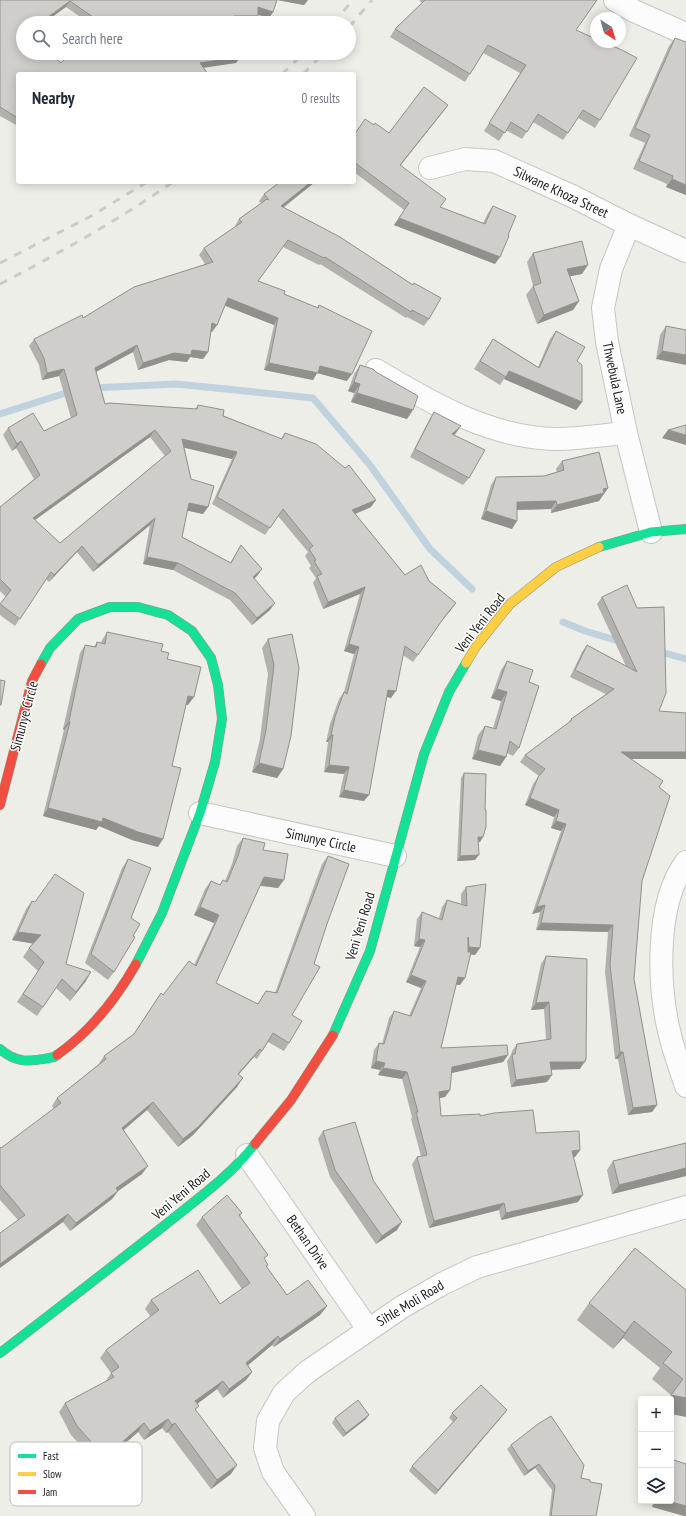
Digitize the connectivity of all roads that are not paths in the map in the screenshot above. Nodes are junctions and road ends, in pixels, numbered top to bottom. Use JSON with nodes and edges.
{"nodes":[{"id":1,"x":615,"y":0,"type":"edge"},
{"id":2,"x":686,"y":34,"type":"edge"},
{"id":3,"x":430,"y":168,"type":"dead end"},
{"id":4,"x":629,"y":225,"type":"junction"},
{"id":5,"x":686,"y":251,"type":"edge"},
{"id":6,"x":376,"y":370,"type":"edge"},
{"id":7,"x":626,"y":433,"type":"junction"},
{"id":8,"x":686,"y":529,"type":"edge"},
{"id":9,"x":651,"y":532,"type":"junction"},
{"id":10,"x":0,"y":806,"type":"edge"},
{"id":11,"x":200,"y":813,"type":"junction"},
{"id":12,"x":395,"y":856,"type":"junction"},
{"id":13,"x":686,"y":862,"type":"edge"},
{"id":14,"x":0,"y":1049,"type":"edge"},
{"id":15,"x":686,"y":1086,"type":"edge"},
{"id":16,"x":247,"y":1155,"type":"junction"},
{"id":17,"x":686,"y":1208,"type":"edge"},
{"id":18,"x":368,"y":1329,"type":"junction"},
{"id":19,"x":0,"y":1353,"type":"edge"},
{"id":20,"x":304,"y":1516,"type":"edge"}],
"edges":[{"from":1,"to":2,"type":"street"},
{"from":3,"to":4,"type":"street","name":"Silwane Khoza Street"},
{"from":4,"to":5,"type":"street","name":"Silwane Khoza Street"},
{"from":4,"to":7,"type":"street","name":"Thwebula Lane"},
{"from":6,"to":7,"type":"street"},
{"from":7,"to":9,"type":"street","name":"Thwebula Lane"},
{"from":8,"to":9,"type":"street","name":"Veni Yeni Road"},
{"from":9,"to":12,"type":"street","name":"Veni Yeni Road"},
{"from":10,"to":11,"type":"street","name":"Simunye Circle"},
{"from":11,"to":12,"type":"street","name":"Simunye Circle"},
{"from":11,"to":14,"type":"street","name":"Simunye Circle"},
{"from":12,"to":16,"type":"street","name":"Veni Yeni Road"},
{"from":13,"to":15,"type":"street"},
{"from":16,"to":18,"type":"street","name":"Bethan Drive"},
{"from":16,"to":19,"type":"street","name":"Veni Yeni Road"},
{"from":17,"to":18,"type":"street","name":"Sihle Moli Road"},
{"from":18,"to":20,"type":"street","name":"Sihle Moli Road"}]}
